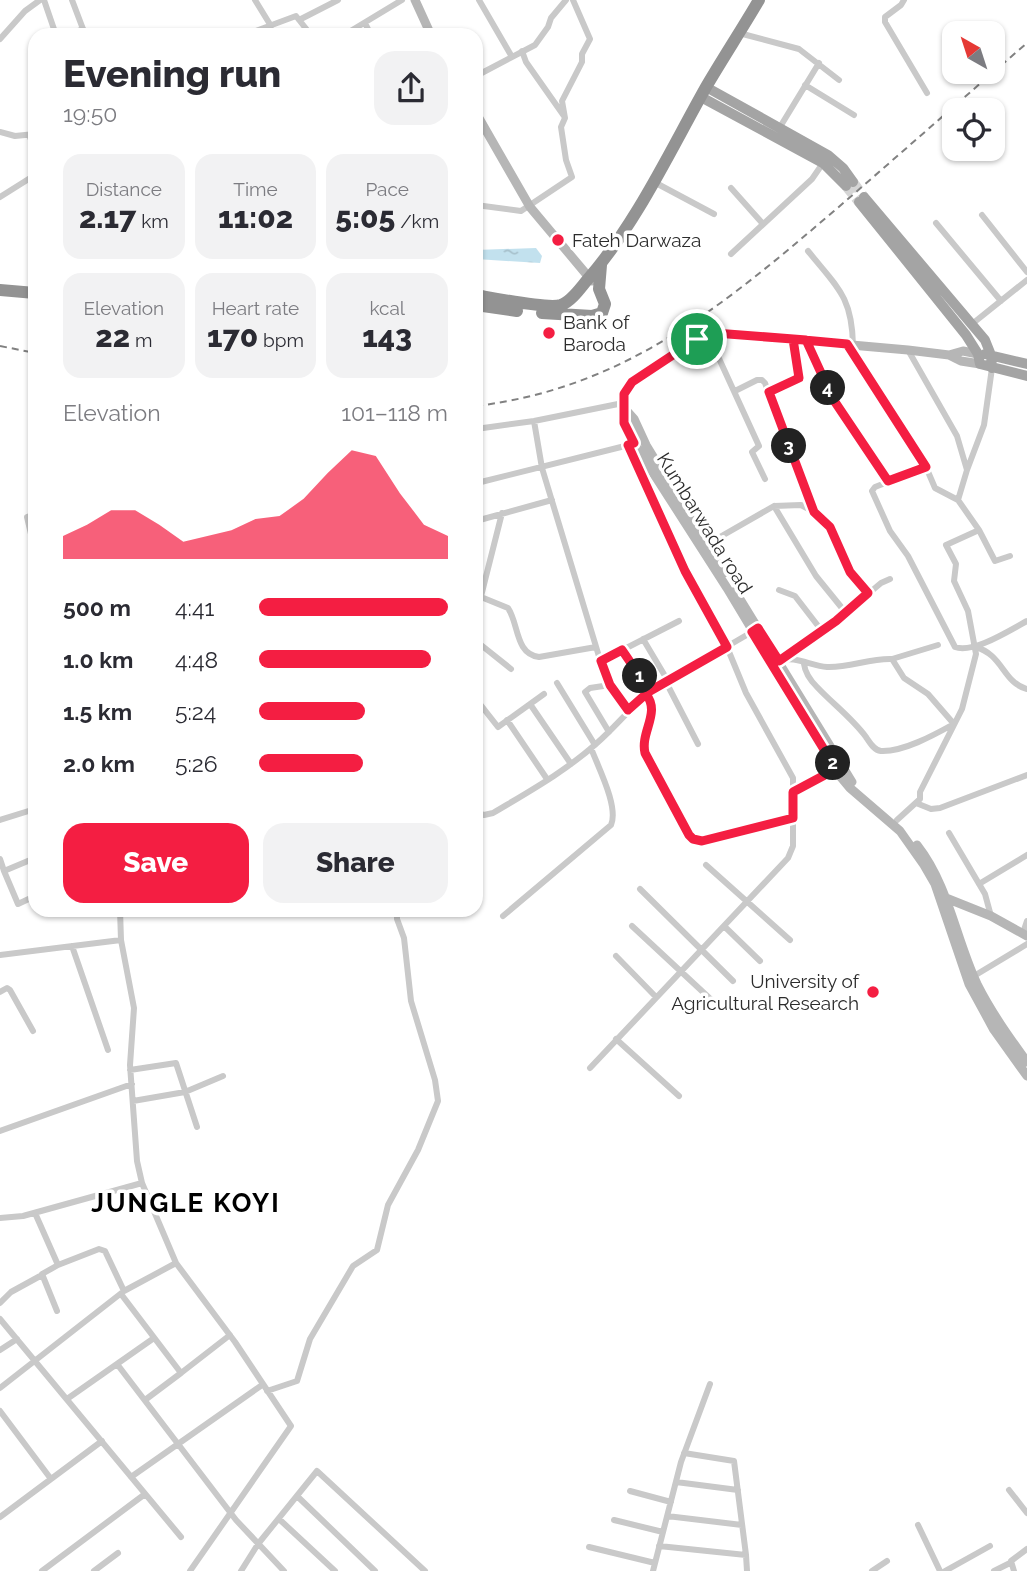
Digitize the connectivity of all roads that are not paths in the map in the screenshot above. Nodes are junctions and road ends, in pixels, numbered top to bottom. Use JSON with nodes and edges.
{"nodes":[{"id":1,"x":42,"y":0,"type":"edge"},
{"id":2,"x":72,"y":0,"type":"edge"},
{"id":3,"x":255,"y":0,"type":"edge"},
{"id":4,"x":338,"y":0,"type":"edge"},
{"id":5,"x":402,"y":0,"type":"edge"},
{"id":6,"x":415,"y":0,"type":"edge"},
{"id":7,"x":479,"y":0,"type":"edge"},
{"id":8,"x":759,"y":0,"type":"edge"},
{"id":9,"x":904,"y":0,"type":"edge"},
{"id":10,"x":570,"y":2,"type":"edge"},
{"id":11,"x":299,"y":20,"type":"junction"},
{"id":12,"x":365,"y":23,"type":"junction"},
{"id":13,"x":269,"y":26,"type":"junction"},
{"id":14,"x":53,"y":28,"type":"edge"},
{"id":15,"x":83,"y":28,"type":"edge"},
{"id":16,"x":264,"y":28,"type":"edge"},
{"id":17,"x":305,"y":28,"type":"edge"},
{"id":18,"x":356,"y":28,"type":"edge"},
{"id":19,"x":368,"y":28,"type":"edge"},
{"id":20,"x":427,"y":28,"type":"edge"},
{"id":21,"x":740,"y":33,"type":"junction"},
{"id":22,"x":0,"y":39,"type":"edge"},
{"id":23,"x":522,"y":51,"type":"junction"},
{"id":24,"x":512,"y":57,"type":"junction"},
{"id":25,"x":819,"y":64,"type":"junction"},
{"id":26,"x":483,"y":72,"type":"edge"},
{"id":27,"x":839,"y":80,"type":"dead end"},
{"id":28,"x":805,"y":85,"type":"junction"},
{"id":29,"x":704,"y":92,"type":"junction"},
{"id":30,"x":927,"y":93,"type":"dead end"},
{"id":31,"x":854,"y":115,"type":"dead end"},
{"id":32,"x":565,"y":118,"type":"junction"},
{"id":33,"x":483,"y":125,"type":"edge"},
{"id":34,"x":780,"y":127,"type":"junction"},
{"id":35,"x":0,"y":132,"type":"edge"},
{"id":36,"x":28,"y":135,"type":"edge"},
{"id":37,"x":823,"y":163,"type":"junction"},
{"id":38,"x":28,"y":179,"type":"edge"},
{"id":39,"x":653,"y":181,"type":"junction"},
{"id":40,"x":731,"y":188,"type":"dead end"},
{"id":41,"x":0,"y":197,"type":"edge"},
{"id":42,"x":483,"y":206,"type":"edge"},
{"id":43,"x":530,"y":206,"type":"junction"},
{"id":44,"x":714,"y":214,"type":"dead end"},
{"id":45,"x":982,"y":215,"type":"dead end"},
{"id":46,"x":936,"y":223,"type":"dead end"},
{"id":47,"x":763,"y":224,"type":"junction"},
{"id":48,"x":808,"y":251,"type":"dead end"},
{"id":49,"x":731,"y":254,"type":"dead end"},
{"id":50,"x":601,"y":265,"type":"junction"},
{"id":51,"x":1027,"y":272,"type":"edge"},
{"id":52,"x":589,"y":277,"type":"junction"},
{"id":53,"x":1027,"y":280,"type":"edge"},
{"id":54,"x":599,"y":289,"type":"junction"},
{"id":55,"x":0,"y":290,"type":"edge"},
{"id":56,"x":28,"y":292,"type":"edge"},
{"id":57,"x":483,"y":297,"type":"edge"},
{"id":58,"x":0,"y":299,"type":"edge"},
{"id":59,"x":28,"y":301,"type":"edge"},
{"id":60,"x":1001,"y":301,"type":"junction"},
{"id":61,"x":483,"y":306,"type":"edge"},
{"id":62,"x":972,"y":324,"type":"junction"},
{"id":63,"x":715,"y":333,"type":"junction"},
{"id":64,"x":793,"y":339,"type":"junction"},
{"id":65,"x":806,"y":340,"type":"junction"},
{"id":66,"x":850,"y":345,"type":"junction"},
{"id":67,"x":908,"y":350,"type":"junction"},
{"id":68,"x":991,"y":355,"type":"junction"},
{"id":69,"x":979,"y":359,"type":"junction"},
{"id":70,"x":1027,"y":363,"type":"edge"},
{"id":71,"x":992,"y":368,"type":"junction"},
{"id":72,"x":1027,"y":376,"type":"edge"},
{"id":73,"x":735,"y":391,"type":"junction"},
{"id":74,"x":769,"y":392,"type":"junction"},
{"id":75,"x":624,"y":406,"type":"junction"},
{"id":76,"x":534,"y":421,"type":"junction"},
{"id":77,"x":483,"y":428,"type":"edge"},
{"id":78,"x":631,"y":444,"type":"junction"},
{"id":79,"x":926,"y":467,"type":"junction"},
{"id":80,"x":542,"y":468,"type":"junction"},
{"id":81,"x":967,"y":470,"type":"junction"},
{"id":82,"x":765,"y":479,"type":"dead end"},
{"id":83,"x":888,"y":481,"type":"junction"},
{"id":84,"x":483,"y":482,"type":"edge"},
{"id":85,"x":552,"y":500,"type":"junction"},
{"id":86,"x":958,"y":500,"type":"junction"},
{"id":87,"x":774,"y":506,"type":"junction"},
{"id":88,"x":814,"y":512,"type":"junction"},
{"id":89,"x":502,"y":513,"type":"junction"},
{"id":90,"x":483,"y":519,"type":"edge"},
{"id":91,"x":979,"y":530,"type":"junction"},
{"id":92,"x":706,"y":545,"type":"junction"},
{"id":93,"x":1010,"y":556,"type":"dead end"},
{"id":94,"x":890,"y":579,"type":"dead end"},
{"id":95,"x":483,"y":589,"type":"edge"},
{"id":96,"x":779,"y":590,"type":"dead end"},
{"id":97,"x":868,"y":593,"type":"junction"},
{"id":98,"x":483,"y":598,"type":"edge"},
{"id":99,"x":846,"y":614,"type":"junction"},
{"id":100,"x":679,"y":621,"type":"dead end"},
{"id":101,"x":1027,"y":621,"type":"edge"},
{"id":102,"x":755,"y":630,"type":"junction"},
{"id":103,"x":821,"y":631,"type":"junction"},
{"id":104,"x":643,"y":639,"type":"junction"},
{"id":105,"x":938,"y":645,"type":"dead end"},
{"id":106,"x":483,"y":647,"type":"edge"},
{"id":107,"x":596,"y":647,"type":"junction"},
{"id":108,"x":727,"y":647,"type":"junction"},
{"id":109,"x":975,"y":647,"type":"junction"},
{"id":110,"x":622,"y":650,"type":"junction"},
{"id":111,"x":892,"y":659,"type":"junction"},
{"id":112,"x":783,"y":660,"type":"junction"},
{"id":113,"x":601,"y":661,"type":"junction"},
{"id":114,"x":804,"y":664,"type":"junction"},
{"id":115,"x":511,"y":669,"type":"dead end"},
{"id":116,"x":667,"y":681,"type":"junction"},
{"id":117,"x":557,"y":682,"type":"dead end"},
{"id":118,"x":610,"y":685,"type":"junction"},
{"id":119,"x":1027,"y":689,"type":"edge"},
{"id":120,"x":648,"y":693,"type":"junction"},
{"id":121,"x":544,"y":694,"type":"dead end"},
{"id":122,"x":530,"y":704,"type":"junction"},
{"id":123,"x":483,"y":708,"type":"edge"},
{"id":124,"x":628,"y":710,"type":"junction"},
{"id":125,"x":508,"y":720,"type":"junction"},
{"id":126,"x":954,"y":724,"type":"junction"},
{"id":127,"x":609,"y":732,"type":"junction"},
{"id":128,"x":698,"y":744,"type":"dead end"},
{"id":129,"x":593,"y":746,"type":"junction"},
{"id":130,"x":571,"y":764,"type":"junction"},
{"id":131,"x":836,"y":769,"type":"junction"},
{"id":132,"x":1027,"y":775,"type":"edge"},
{"id":133,"x":547,"y":779,"type":"junction"},
{"id":134,"x":793,"y":792,"type":"junction"},
{"id":135,"x":916,"y":803,"type":"junction"},
{"id":136,"x":28,"y":811,"type":"edge"},
{"id":137,"x":483,"y":815,"type":"edge"},
{"id":138,"x":793,"y":818,"type":"junction"},
{"id":139,"x":0,"y":820,"type":"edge"},
{"id":140,"x":897,"y":820,"type":"junction"},
{"id":141,"x":949,"y":833,"type":"dead end"},
{"id":142,"x":1027,"y":855,"type":"edge"},
{"id":143,"x":0,"y":859,"type":"edge"},
{"id":144,"x":28,"y":861,"type":"edge"},
{"id":145,"x":706,"y":866,"type":"dead end"},
{"id":146,"x":4,"y":871,"type":"junction"},
{"id":147,"x":979,"y":884,"type":"junction"},
{"id":148,"x":639,"y":889,"type":"dead end"},
{"id":149,"x":946,"y":898,"type":"junction"},
{"id":150,"x":28,"y":899,"type":"edge"},
{"id":151,"x":748,"y":901,"type":"junction"},
{"id":152,"x":503,"y":916,"type":"dead end"},
{"id":153,"x":991,"y":916,"type":"junction"},
{"id":154,"x":120,"y":917,"type":"edge"},
{"id":155,"x":397,"y":917,"type":"edge"},
{"id":156,"x":1027,"y":921,"type":"edge"},
{"id":157,"x":632,"y":926,"type":"dead end"},
{"id":158,"x":724,"y":926,"type":"junction"},
{"id":159,"x":1025,"y":934,"type":"edge"},
{"id":160,"x":121,"y":940,"type":"junction"},
{"id":161,"x":790,"y":940,"type":"dead end"},
{"id":162,"x":1027,"y":944,"type":"edge"},
{"id":163,"x":72,"y":946,"type":"junction"},
{"id":164,"x":702,"y":948,"type":"junction"},
{"id":165,"x":0,"y":956,"type":"edge"},
{"id":166,"x":616,"y":956,"type":"dead end"},
{"id":167,"x":760,"y":961,"type":"dead end"},
{"id":168,"x":681,"y":971,"type":"junction"},
{"id":169,"x":974,"y":976,"type":"junction"},
{"id":170,"x":733,"y":981,"type":"dead end"},
{"id":171,"x":0,"y":992,"type":"edge"},
{"id":172,"x":656,"y":997,"type":"junction"},
{"id":173,"x":718,"y":1006,"type":"dead end"},
{"id":174,"x":33,"y":1031,"type":"dead end"},
{"id":175,"x":616,"y":1039,"type":"junction"},
{"id":176,"x":108,"y":1050,"type":"dead end"},
{"id":177,"x":1027,"y":1062,"type":"edge"},
{"id":178,"x":590,"y":1068,"type":"dead end"},
{"id":179,"x":130,"y":1070,"type":"junction"},
{"id":180,"x":223,"y":1076,"type":"dead end"},
{"id":181,"x":1027,"y":1076,"type":"edge"},
{"id":182,"x":131,"y":1084,"type":"junction"},
{"id":183,"x":185,"y":1092,"type":"junction"},
{"id":184,"x":679,"y":1096,"type":"dead end"},
{"id":185,"x":133,"y":1101,"type":"junction"},
{"id":186,"x":197,"y":1127,"type":"dead end"},
{"id":187,"x":0,"y":1131,"type":"edge"},
{"id":188,"x":142,"y":1183,"type":"junction"},
{"id":189,"x":35,"y":1213,"type":"junction"},
{"id":190,"x":0,"y":1218,"type":"edge"},
{"id":191,"x":176,"y":1263,"type":"junction"},
{"id":192,"x":58,"y":1265,"type":"junction"},
{"id":193,"x":42,"y":1275,"type":"junction"},
{"id":194,"x":122,"y":1293,"type":"junction"},
{"id":195,"x":0,"y":1303,"type":"edge"},
{"id":196,"x":57,"y":1311,"type":"dead end"},
{"id":197,"x":0,"y":1319,"type":"edge"},
{"id":198,"x":230,"y":1335,"type":"junction"},
{"id":199,"x":153,"y":1338,"type":"junction"},
{"id":200,"x":17,"y":1339,"type":"junction"},
{"id":201,"x":0,"y":1350,"type":"edge"},
{"id":202,"x":34,"y":1359,"type":"junction"},
{"id":203,"x":117,"y":1364,"type":"junction"},
{"id":204,"x":181,"y":1373,"type":"junction"},
{"id":205,"x":710,"y":1384,"type":"dead end"},
{"id":206,"x":0,"y":1388,"type":"edge"},
{"id":207,"x":265,"y":1388,"type":"junction"},
{"id":208,"x":67,"y":1399,"type":"junction"},
{"id":209,"x":145,"y":1400,"type":"junction"},
{"id":210,"x":0,"y":1411,"type":"edge"},
{"id":211,"x":102,"y":1441,"type":"junction"},
{"id":212,"x":179,"y":1445,"type":"junction"},
{"id":213,"x":684,"y":1454,"type":"junction"},
{"id":214,"x":131,"y":1476,"type":"junction"},
{"id":215,"x":51,"y":1479,"type":"junction"},
{"id":216,"x":676,"y":1482,"type":"junction"},
{"id":217,"x":738,"y":1490,"type":"junction"},
{"id":218,"x":1009,"y":1490,"type":"dead end"},
{"id":219,"x":630,"y":1491,"type":"dead end"},
{"id":220,"x":145,"y":1494,"type":"junction"},
{"id":221,"x":298,"y":1496,"type":"junction"},
{"id":222,"x":671,"y":1502,"type":"junction"},
{"id":223,"x":1027,"y":1513,"type":"edge"},
{"id":224,"x":231,"y":1514,"type":"junction"},
{"id":225,"x":667,"y":1516,"type":"junction"},
{"id":226,"x":0,"y":1517,"type":"edge"},
{"id":227,"x":279,"y":1519,"type":"junction"},
{"id":228,"x":614,"y":1520,"type":"dead end"},
{"id":229,"x":743,"y":1525,"type":"junction"},
{"id":230,"x":918,"y":1525,"type":"dead end"},
{"id":231,"x":663,"y":1532,"type":"junction"},
{"id":232,"x":181,"y":1537,"type":"dead end"},
{"id":233,"x":258,"y":1544,"type":"junction"},
{"id":234,"x":659,"y":1546,"type":"junction"},
{"id":235,"x":990,"y":1546,"type":"dead end"},
{"id":236,"x":589,"y":1547,"type":"dead end"},
{"id":237,"x":1027,"y":1549,"type":"edge"},
{"id":238,"x":118,"y":1553,"type":"dead end"},
{"id":239,"x":746,"y":1555,"type":"junction"},
{"id":240,"x":887,"y":1561,"type":"dead end"},
{"id":241,"x":655,"y":1563,"type":"junction"},
{"id":242,"x":1010,"y":1563,"type":"junction"},
{"id":243,"x":42,"y":1571,"type":"edge"},
{"id":244,"x":94,"y":1571,"type":"edge"},
{"id":245,"x":190,"y":1571,"type":"edge"},
{"id":246,"x":241,"y":1571,"type":"edge"},
{"id":247,"x":284,"y":1571,"type":"edge"},
{"id":248,"x":335,"y":1571,"type":"edge"},
{"id":249,"x":375,"y":1571,"type":"edge"},
{"id":250,"x":425,"y":1571,"type":"edge"},
{"id":251,"x":653,"y":1571,"type":"edge"},
{"id":252,"x":747,"y":1571,"type":"edge"},
{"id":253,"x":872,"y":1571,"type":"edge"},
{"id":254,"x":940,"y":1571,"type":"edge"},
{"id":255,"x":945,"y":1571,"type":"edge"},
{"id":256,"x":994,"y":1571,"type":"edge"},
{"id":257,"x":1014,"y":1571,"type":"edge"}],
"edges":[{"from":1,"to":14,"type":"street"},
{"from":1,"to":22,"type":"street"},
{"from":2,"to":15,"type":"street"},
{"from":3,"to":13,"type":"street"},
{"from":4,"to":11,"type":"street"},
{"from":5,"to":12,"type":"street"},
{"from":6,"to":20,"type":"street"},
{"from":7,"to":24,"type":"street"},
{"from":8,"to":21,"type":"highway"},
{"from":9,"to":30,"type":"street"},
{"from":10,"to":23,"type":"street"},
{"from":10,"to":32,"type":"street"},
{"from":11,"to":13,"type":"street"},
{"from":11,"to":17,"type":"street"},
{"from":12,"to":18,"type":"street"},
{"from":12,"to":19,"type":"street"},
{"from":13,"to":16,"type":"street"},
{"from":21,"to":25,"type":"street"},
{"from":21,"to":29,"type":"highway"},
{"from":23,"to":24,"type":"street"},
{"from":23,"to":32,"type":"street"},
{"from":24,"to":26,"type":"street"},
{"from":25,"to":27,"type":"street"},
{"from":25,"to":28,"type":"street"},
{"from":28,"to":31,"type":"street"},
{"from":28,"to":34,"type":"street"},
{"from":29,"to":34,"type":"main road"},
{"from":29,"to":37,"type":"main road"},
{"from":29,"to":39,"type":"highway"},
{"from":32,"to":43,"type":"street"},
{"from":33,"to":43,"type":"street"},
{"from":34,"to":37,"type":"main road"},
{"from":35,"to":36,"type":"street"},
{"from":37,"to":47,"type":"street"},
{"from":38,"to":41,"type":"street"},
{"from":39,"to":44,"type":"street"},
{"from":39,"to":50,"type":"highway"},
{"from":40,"to":47,"type":"street"},
{"from":42,"to":43,"type":"street"},
{"from":43,"to":52,"type":"street"},
{"from":45,"to":51,"type":"street"},
{"from":46,"to":60,"type":"street"},
{"from":47,"to":49,"type":"street"},
{"from":48,"to":66,"type":"street"},
{"from":50,"to":52,"type":"highway"},
{"from":50,"to":54,"type":"highway"},
{"from":52,"to":54,"type":"street"},
{"from":52,"to":57,"type":"highway"},
{"from":53,"to":60,"type":"street"},
{"from":54,"to":61,"type":"highway"},
{"from":55,"to":56,"type":"highway"},
{"from":58,"to":59,"type":"highway"},
{"from":60,"to":62,"type":"street"},
{"from":62,"to":68,"type":"main road"},
{"from":62,"to":69,"type":"main road"},
{"from":63,"to":64,"type":"street"},
{"from":63,"to":73,"type":"street"},
{"from":63,"to":75,"type":"street"},
{"from":64,"to":65,"type":"street"},
{"from":64,"to":74,"type":"street"},
{"from":65,"to":66,"type":"street"},
{"from":65,"to":83,"type":"street"},
{"from":66,"to":67,"type":"street"},
{"from":66,"to":79,"type":"street"},
{"from":67,"to":69,"type":"street"},
{"from":67,"to":81,"type":"street"},
{"from":68,"to":69,"type":"main road"},
{"from":68,"to":70,"type":"main road"},
{"from":68,"to":71,"type":"main road"},
{"from":69,"to":71,"type":"main road"},
{"from":71,"to":72,"type":"main road"},
{"from":71,"to":81,"type":"street"},
{"from":73,"to":74,"type":"street"},
{"from":73,"to":82,"type":"street"},
{"from":74,"to":88,"type":"street"},
{"from":75,"to":76,"type":"street"},
{"from":75,"to":78,"type":"street","name":"Kumbarwada road"},
{"from":75,"to":92,"type":"street","name":"Kumbarwada road"},
{"from":76,"to":77,"type":"street"},
{"from":76,"to":80,"type":"street"},
{"from":78,"to":80,"type":"street"},
{"from":78,"to":102,"type":"street","name":"Kumbarwada road"},
{"from":78,"to":108,"type":"street"},
{"from":79,"to":83,"type":"street"},
{"from":79,"to":86,"type":"street"},
{"from":80,"to":84,"type":"street"},
{"from":80,"to":85,"type":"street"},
{"from":81,"to":86,"type":"street"},
{"from":83,"to":109,"type":"street"},
{"from":85,"to":89,"type":"street"},
{"from":85,"to":107,"type":"street"},
{"from":86,"to":91,"type":"street"},
{"from":87,"to":88,"type":"street"},
{"from":87,"to":92,"type":"street"},
{"from":87,"to":99,"type":"street"},
{"from":88,"to":97,"type":"street"},
{"from":89,"to":90,"type":"street"},
{"from":89,"to":95,"type":"street"},
{"from":91,"to":93,"type":"street"},
{"from":91,"to":109,"type":"street"},
{"from":92,"to":102,"type":"street","name":"Kumbarwada road"},
{"from":94,"to":97,"type":"street"},
{"from":96,"to":103,"type":"street"},
{"from":97,"to":99,"type":"street"},
{"from":98,"to":107,"type":"street"},
{"from":99,"to":103,"type":"street"},
{"from":100,"to":104,"type":"street"},
{"from":101,"to":109,"type":"street"},
{"from":102,"to":108,"type":"street"},
{"from":102,"to":112,"type":"street","name":"Kumbarwada road"},
{"from":102,"to":131,"type":"street","name":"Kumbarwada road"},
{"from":103,"to":112,"type":"street"},
{"from":104,"to":110,"type":"street"},
{"from":104,"to":116,"type":"street"},
{"from":105,"to":111,"type":"street"},
{"from":106,"to":115,"type":"street"},
{"from":107,"to":113,"type":"street"},
{"from":108,"to":116,"type":"street"},
{"from":108,"to":134,"type":"street"},
{"from":109,"to":119,"type":"street"},
{"from":109,"to":126,"type":"street"},
{"from":110,"to":113,"type":"street"},
{"from":110,"to":120,"type":"street"},
{"from":111,"to":114,"type":"street"},
{"from":111,"to":126,"type":"street"},
{"from":112,"to":114,"type":"street"},
{"from":112,"to":140,"type":"street","name":"Kumbarwada road"},
{"from":113,"to":118,"type":"street"},
{"from":114,"to":126,"type":"street"},
{"from":116,"to":120,"type":"street"},
{"from":116,"to":128,"type":"street"},
{"from":117,"to":129,"type":"street"},
{"from":118,"to":124,"type":"street"},
{"from":118,"to":127,"type":"street"},
{"from":120,"to":124,"type":"street"},
{"from":120,"to":138,"type":"street"},
{"from":121,"to":122,"type":"street"},
{"from":122,"to":125,"type":"street"},
{"from":122,"to":130,"type":"street"},
{"from":123,"to":125,"type":"street"},
{"from":124,"to":127,"type":"street"},
{"from":125,"to":133,"type":"street"},
{"from":126,"to":135,"type":"street"},
{"from":127,"to":129,"type":"street"},
{"from":129,"to":130,"type":"street"},
{"from":129,"to":152,"type":"street"},
{"from":130,"to":133,"type":"street"},
{"from":131,"to":134,"type":"street"},
{"from":131,"to":181,"type":"street","name":"Kumbarwada road"},
{"from":132,"to":135,"type":"street"},
{"from":133,"to":137,"type":"street"},
{"from":134,"to":138,"type":"street"},
{"from":135,"to":140,"type":"street"},
{"from":136,"to":139,"type":"street"},
{"from":138,"to":151,"type":"street"},
{"from":140,"to":149,"type":"street","name":"Kumbarwada road"},
{"from":141,"to":147,"type":"street"},
{"from":142,"to":147,"type":"street"},
{"from":143,"to":146,"type":"street"},
{"from":144,"to":146,"type":"street"},
{"from":145,"to":151,"type":"street"},
{"from":146,"to":150,"type":"street"},
{"from":147,"to":153,"type":"street"},
{"from":148,"to":164,"type":"street"},
{"from":149,"to":153,"type":"street"},
{"from":149,"to":169,"type":"street","name":"Kumbarwada road"},
{"from":151,"to":158,"type":"street"},
{"from":151,"to":161,"type":"street"},
{"from":153,"to":159,"type":"street"},
{"from":154,"to":160,"type":"street"},
{"from":155,"to":207,"type":"street"},
{"from":156,"to":159,"type":"street"},
{"from":157,"to":168,"type":"street"},
{"from":158,"to":164,"type":"street"},
{"from":158,"to":167,"type":"street"},
{"from":160,"to":163,"type":"street"},
{"from":160,"to":179,"type":"street"},
{"from":162,"to":169,"type":"street"},
{"from":163,"to":165,"type":"street"},
{"from":163,"to":176,"type":"street"},
{"from":164,"to":168,"type":"street"},
{"from":164,"to":170,"type":"street"},
{"from":166,"to":172,"type":"street"},
{"from":168,"to":172,"type":"street"},
{"from":168,"to":173,"type":"street"},
{"from":169,"to":177,"type":"street","name":"Kumbarwada road"},
{"from":171,"to":174,"type":"street"},
{"from":172,"to":175,"type":"street"},
{"from":175,"to":178,"type":"street"},
{"from":175,"to":184,"type":"street"},
{"from":179,"to":182,"type":"street"},
{"from":179,"to":183,"type":"street"},
{"from":180,"to":183,"type":"street"},
{"from":182,"to":185,"type":"street"},
{"from":182,"to":187,"type":"street"},
{"from":183,"to":185,"type":"street"},
{"from":183,"to":186,"type":"street"},
{"from":185,"to":188,"type":"street"},
{"from":188,"to":189,"type":"street"},
{"from":188,"to":191,"type":"street"},
{"from":189,"to":190,"type":"street"},
{"from":189,"to":192,"type":"street"},
{"from":191,"to":194,"type":"street"},
{"from":191,"to":198,"type":"street"},
{"from":192,"to":193,"type":"street"},
{"from":192,"to":194,"type":"street"},
{"from":193,"to":195,"type":"street"},
{"from":193,"to":196,"type":"street"},
{"from":194,"to":199,"type":"street"},
{"from":194,"to":202,"type":"street"},
{"from":197,"to":200,"type":"street"},
{"from":198,"to":204,"type":"street"},
{"from":198,"to":207,"type":"street"},
{"from":199,"to":203,"type":"street"},
{"from":199,"to":204,"type":"street"},
{"from":200,"to":201,"type":"street"},
{"from":200,"to":202,"type":"street"},
{"from":202,"to":206,"type":"street"},
{"from":202,"to":208,"type":"street"},
{"from":203,"to":208,"type":"street"},
{"from":203,"to":209,"type":"street"},
{"from":204,"to":209,"type":"street"},
{"from":205,"to":213,"type":"street"},
{"from":207,"to":212,"type":"street"},
{"from":207,"to":224,"type":"street"},
{"from":208,"to":211,"type":"street"},
{"from":209,"to":212,"type":"street"},
{"from":210,"to":215,"type":"street"},
{"from":211,"to":214,"type":"street"},
{"from":211,"to":215,"type":"street"},
{"from":212,"to":214,"type":"street"},
{"from":212,"to":224,"type":"street"},
{"from":213,"to":216,"type":"street"},
{"from":213,"to":217,"type":"street"},
{"from":214,"to":220,"type":"street"},
{"from":215,"to":226,"type":"street"},
{"from":216,"to":217,"type":"street"},
{"from":216,"to":222,"type":"street"},
{"from":217,"to":229,"type":"street"},
{"from":218,"to":223,"type":"street"},
{"from":219,"to":222,"type":"street"},
{"from":220,"to":232,"type":"street"},
{"from":220,"to":243,"type":"street"},
{"from":221,"to":227,"type":"street"},
{"from":221,"to":249,"type":"street"},
{"from":221,"to":250,"type":"street"},
{"from":222,"to":225,"type":"street"},
{"from":224,"to":233,"type":"street"},
{"from":224,"to":245,"type":"street"},
{"from":225,"to":229,"type":"street"},
{"from":225,"to":231,"type":"street"},
{"from":227,"to":233,"type":"street"},
{"from":227,"to":248,"type":"street"},
{"from":228,"to":231,"type":"street"},
{"from":229,"to":239,"type":"street"},
{"from":230,"to":254,"type":"street"},
{"from":231,"to":234,"type":"street"},
{"from":233,"to":246,"type":"street"},
{"from":233,"to":247,"type":"street"},
{"from":234,"to":239,"type":"street"},
{"from":234,"to":241,"type":"street"},
{"from":235,"to":255,"type":"street"},
{"from":236,"to":241,"type":"street"},
{"from":237,"to":242,"type":"street"},
{"from":238,"to":244,"type":"street"},
{"from":239,"to":252,"type":"street"},
{"from":240,"to":253,"type":"street"},
{"from":241,"to":251,"type":"street"},
{"from":242,"to":256,"type":"street"},
{"from":242,"to":257,"type":"street"}]}
